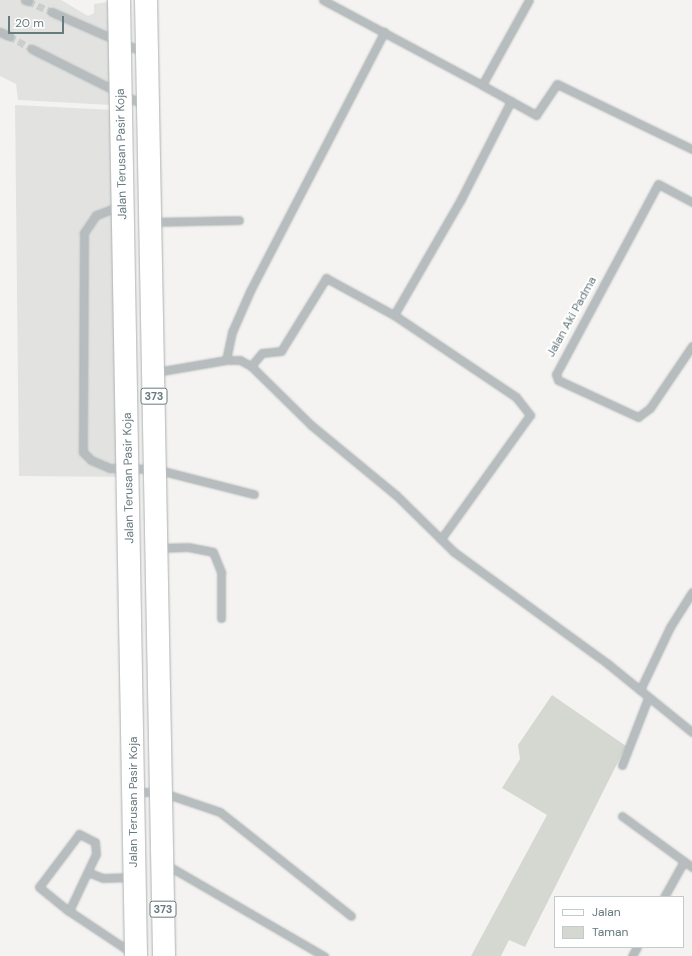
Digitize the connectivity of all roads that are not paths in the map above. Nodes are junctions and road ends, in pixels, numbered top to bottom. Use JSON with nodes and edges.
{"nodes":[{"id":1,"x":119,"y":0,"type":"edge"},
{"id":2,"x":146,"y":0,"type":"edge"},
{"id":3,"x":325,"y":0,"type":"edge"},
{"id":4,"x":529,"y":0,"type":"edge"},
{"id":5,"x":52,"y":12,"type":"tunnel mouth"},
{"id":6,"x":0,"y":32,"type":"edge"},
{"id":7,"x":384,"y":32,"type":"junction"},
{"id":8,"x":9,"y":36,"type":"tunnel mouth"},
{"id":9,"x":120,"y":40,"type":"junction"},
{"id":10,"x":32,"y":49,"type":"tunnel mouth"},
{"id":11,"x":147,"y":54,"type":"junction"},
{"id":12,"x":482,"y":85,"type":"junction"},
{"id":13,"x":121,"y":94,"type":"junction"},
{"id":14,"x":511,"y":101,"type":"junction"},
{"id":15,"x":148,"y":107,"type":"junction"},
{"id":16,"x":692,"y":149,"type":"edge"},
{"id":17,"x":692,"y":202,"type":"edge"},
{"id":18,"x":123,"y":204,"type":"junction"},
{"id":19,"x":239,"y":220,"type":"dead end"},
{"id":20,"x":150,"y":222,"type":"junction"},
{"id":21,"x":394,"y":315,"type":"junction"},
{"id":22,"x":692,"y":346,"type":"edge"},
{"id":23,"x":226,"y":360,"type":"junction"},
{"id":24,"x":251,"y":366,"type":"junction"},
{"id":25,"x":153,"y":372,"type":"junction"},
{"id":26,"x":128,"y":468,"type":"junction"},
{"id":27,"x":155,"y":469,"type":"junction"},
{"id":28,"x":254,"y":494,"type":"dead end"},
{"id":29,"x":440,"y":539,"type":"junction"},
{"id":30,"x":157,"y":548,"type":"junction"},
{"id":31,"x":692,"y":592,"type":"edge"},
{"id":32,"x":221,"y":618,"type":"dead end"},
{"id":33,"x":640,"y":690,"type":"junction"},
{"id":34,"x":648,"y":698,"type":"junction"},
{"id":35,"x":692,"y":732,"type":"edge"},
{"id":36,"x":622,"y":765,"type":"dead end"},
{"id":37,"x":135,"y":792,"type":"junction"},
{"id":38,"x":161,"y":792,"type":"junction"},
{"id":39,"x":622,"y":816,"type":"dead end"},
{"id":40,"x":684,"y":861,"type":"junction"},
{"id":41,"x":162,"y":863,"type":"junction"},
{"id":42,"x":692,"y":867,"type":"edge"},
{"id":43,"x":90,"y":873,"type":"junction"},
{"id":44,"x":134,"y":877,"type":"junction"},
{"id":45,"x":665,"y":896,"type":"edge"},
{"id":46,"x":69,"y":911,"type":"junction"},
{"id":47,"x":351,"y":916,"type":"dead end"},
{"id":48,"x":137,"y":956,"type":"edge"},
{"id":49,"x":164,"y":956,"type":"edge"},
{"id":50,"x":324,"y":956,"type":"edge"}],
"edges":[{"from":1,"to":9,"type":"main road","name":"Jalan Terusan Pasir Koja","number":"373"},
{"from":2,"to":11,"type":"main road","number":"373"},
{"from":3,"to":7,"type":"street"},
{"from":4,"to":12,"type":"street"},
{"from":5,"to":9,"type":"street"},
{"from":6,"to":8,"type":"street"},
{"from":7,"to":12,"type":"street"},
{"from":7,"to":23,"type":"street"},
{"from":9,"to":11,"type":"street"},
{"from":9,"to":13,"type":"main road","name":"Jalan Terusan Pasir Koja","number":"373"},
{"from":10,"to":13,"type":"street"},
{"from":11,"to":15,"type":"main road","number":"373"},
{"from":12,"to":14,"type":"street"},
{"from":13,"to":15,"type":"street"},
{"from":13,"to":18,"type":"main road","name":"Jalan Terusan Pasir Koja","number":"373"},
{"from":14,"to":16,"type":"street"},
{"from":14,"to":21,"type":"street"},
{"from":15,"to":20,"type":"main road","number":"373"},
{"from":17,"to":22,"type":"street","name":"Jalan Aki Padma"},
{"from":18,"to":26,"type":"main road","name":"Jalan Terusan Pasir Koja","number":"373"},
{"from":18,"to":26,"type":"street"},
{"from":19,"to":20,"type":"street"},
{"from":20,"to":25,"type":"main road","number":"373"},
{"from":21,"to":24,"type":"street"},
{"from":21,"to":29,"type":"street"},
{"from":23,"to":24,"type":"street"},
{"from":23,"to":25,"type":"street"},
{"from":24,"to":29,"type":"street"},
{"from":25,"to":27,"type":"main road","number":"373"},
{"from":26,"to":27,"type":"street"},
{"from":26,"to":37,"type":"main road","name":"Jalan Terusan Pasir Koja","number":"373"},
{"from":27,"to":28,"type":"street"},
{"from":27,"to":30,"type":"main road","number":"373"},
{"from":29,"to":33,"type":"street"},
{"from":30,"to":32,"type":"street"},
{"from":30,"to":38,"type":"main road","number":"373"},
{"from":31,"to":33,"type":"street"},
{"from":33,"to":34,"type":"street"},
{"from":34,"to":35,"type":"street"},
{"from":34,"to":36,"type":"street"},
{"from":37,"to":38,"type":"street"},
{"from":37,"to":44,"type":"main road","name":"Jalan Terusan Pasir Koja","number":"373"},
{"from":38,"to":41,"type":"main road","number":"373"},
{"from":38,"to":47,"type":"street"},
{"from":39,"to":40,"type":"street"},
{"from":40,"to":42,"type":"street"},
{"from":40,"to":45,"type":"street"},
{"from":41,"to":49,"type":"main road","number":"373"},
{"from":41,"to":50,"type":"street"},
{"from":43,"to":44,"type":"street"},
{"from":43,"to":46,"type":"street"},
{"from":43,"to":46,"type":"street"},
{"from":44,"to":48,"type":"main road","name":"Jalan Terusan Pasir Koja","number":"373"},
{"from":46,"to":48,"type":"street"}]}
